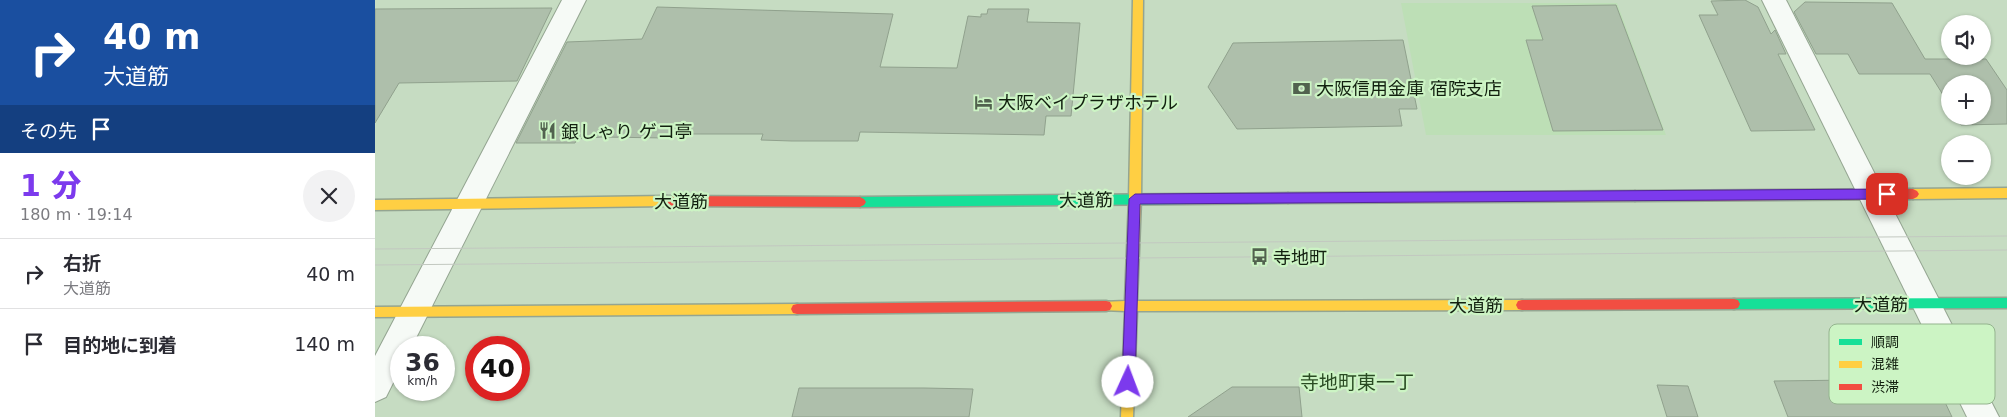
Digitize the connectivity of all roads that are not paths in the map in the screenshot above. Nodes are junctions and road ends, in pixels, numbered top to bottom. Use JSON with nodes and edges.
{"nodes":[{"id":1,"x":574,"y":0,"type":"edge"},
{"id":2,"x":1138,"y":0,"type":"edge"},
{"id":3,"x":1774,"y":0,"type":"edge"},
{"id":4,"x":2007,"y":192,"type":"edge"},
{"id":5,"x":1873,"y":194,"type":"junction"},
{"id":6,"x":1135,"y":199,"type":"junction"},
{"id":7,"x":468,"y":203,"type":"junction"},
{"id":8,"x":375,"y":205,"type":"edge"},
{"id":9,"x":2007,"y":303,"type":"edge"},
{"id":10,"x":1928,"y":304,"type":"junction"},
{"id":11,"x":1131,"y":306,"type":"junction"},
{"id":12,"x":413,"y":310,"type":"junction"},
{"id":13,"x":375,"y":312,"type":"edge"},
{"id":14,"x":1938,"y":324,"type":"edge"},
{"id":15,"x":375,"y":387,"type":"edge"},
{"id":16,"x":1977,"y":404,"type":"edge"},
{"id":17,"x":1127,"y":417,"type":"edge"},
{"id":18,"x":1983,"y":417,"type":"edge"}],
"edges":[{"from":1,"to":7,"type":"street"},
{"from":2,"to":6,"type":"main road"},
{"from":3,"to":5,"type":"street"},
{"from":4,"to":5,"type":"main road","name":"大道筋"},
{"from":5,"to":6,"type":"main road","name":"大道筋"},
{"from":5,"to":10,"type":"street"},
{"from":6,"to":7,"type":"main road","name":"大道筋"},
{"from":6,"to":11,"type":"main road"},
{"from":7,"to":8,"type":"main road","name":"大道筋"},
{"from":7,"to":12,"type":"street"},
{"from":9,"to":10,"type":"main road","name":"大道筋"},
{"from":10,"to":11,"type":"main road","name":"大道筋"},
{"from":10,"to":14,"type":"street"},
{"from":11,"to":12,"type":"main road","name":"大道筋"},
{"from":11,"to":17,"type":"main road"},
{"from":12,"to":13,"type":"main road","name":"大道筋"},
{"from":12,"to":15,"type":"street"},
{"from":16,"to":18,"type":"street"}]}
